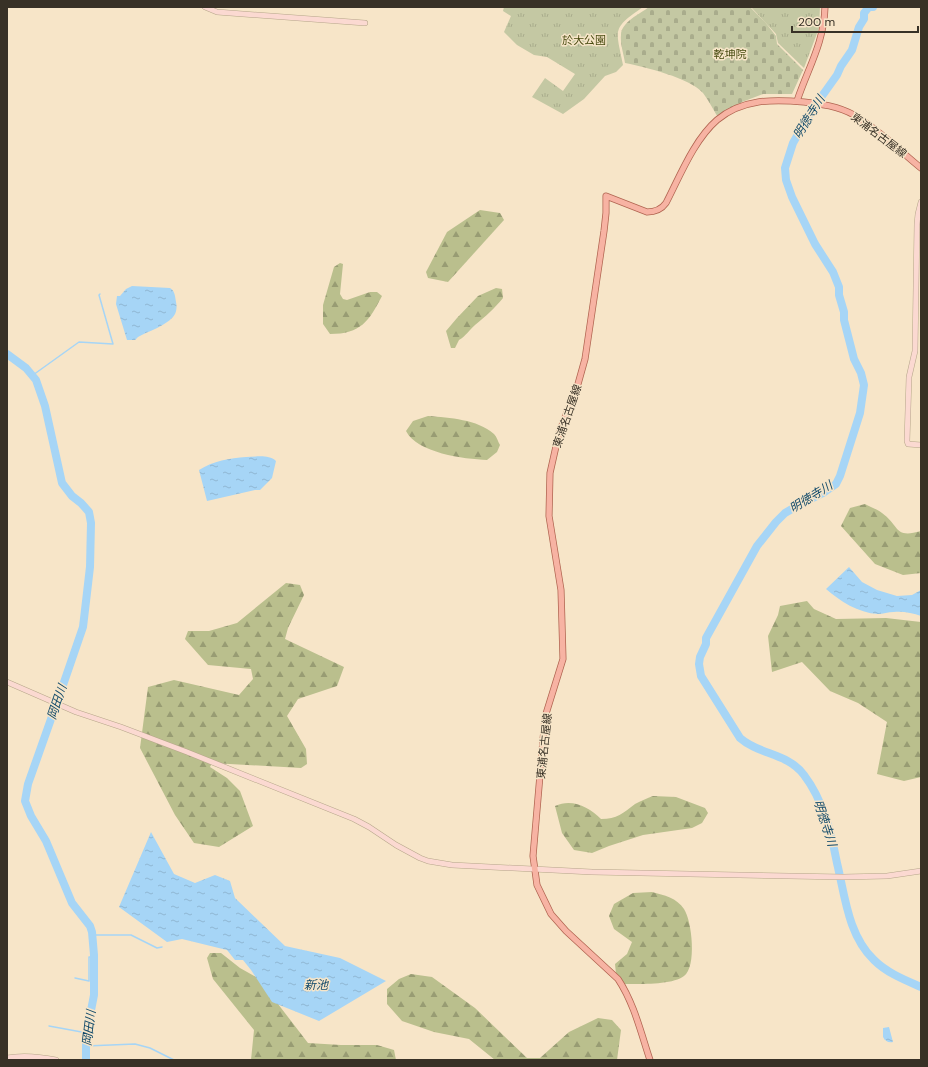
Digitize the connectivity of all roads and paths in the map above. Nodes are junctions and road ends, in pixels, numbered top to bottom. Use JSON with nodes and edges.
{"nodes":[{"id":1,"x":205,"y":7,"type":"edge"},
{"id":2,"x":825,"y":7,"type":"edge"},
{"id":3,"x":365,"y":23,"type":"dead end"},
{"id":4,"x":797,"y":101,"type":"junction"},
{"id":5,"x":921,"y":168,"type":"edge"},
{"id":6,"x":921,"y":202,"type":"edge"},
{"id":7,"x":921,"y":445,"type":"edge"},
{"id":8,"x":7,"y":682,"type":"edge"},
{"id":9,"x":534,"y":869,"type":"junction"},
{"id":10,"x":921,"y":871,"type":"edge"},
{"id":11,"x":7,"y":1058,"type":"edge"},
{"id":12,"x":56,"y":1060,"type":"edge"},
{"id":13,"x":650,"y":1060,"type":"edge"}],
"edges":[{"from":1,"to":3,"type":"street"},
{"from":2,"to":4,"type":"main road"},
{"from":4,"to":5,"type":"main road","name":"東浦名古屋線"},
{"from":4,"to":9,"type":"main road","name":"東浦名古屋線"},
{"from":6,"to":7,"type":"street"},
{"from":8,"to":9,"type":"street"},
{"from":9,"to":10,"type":"street"},
{"from":9,"to":13,"type":"main road","name":"東浦名古屋線"},
{"from":11,"to":12,"type":"street"}]}
